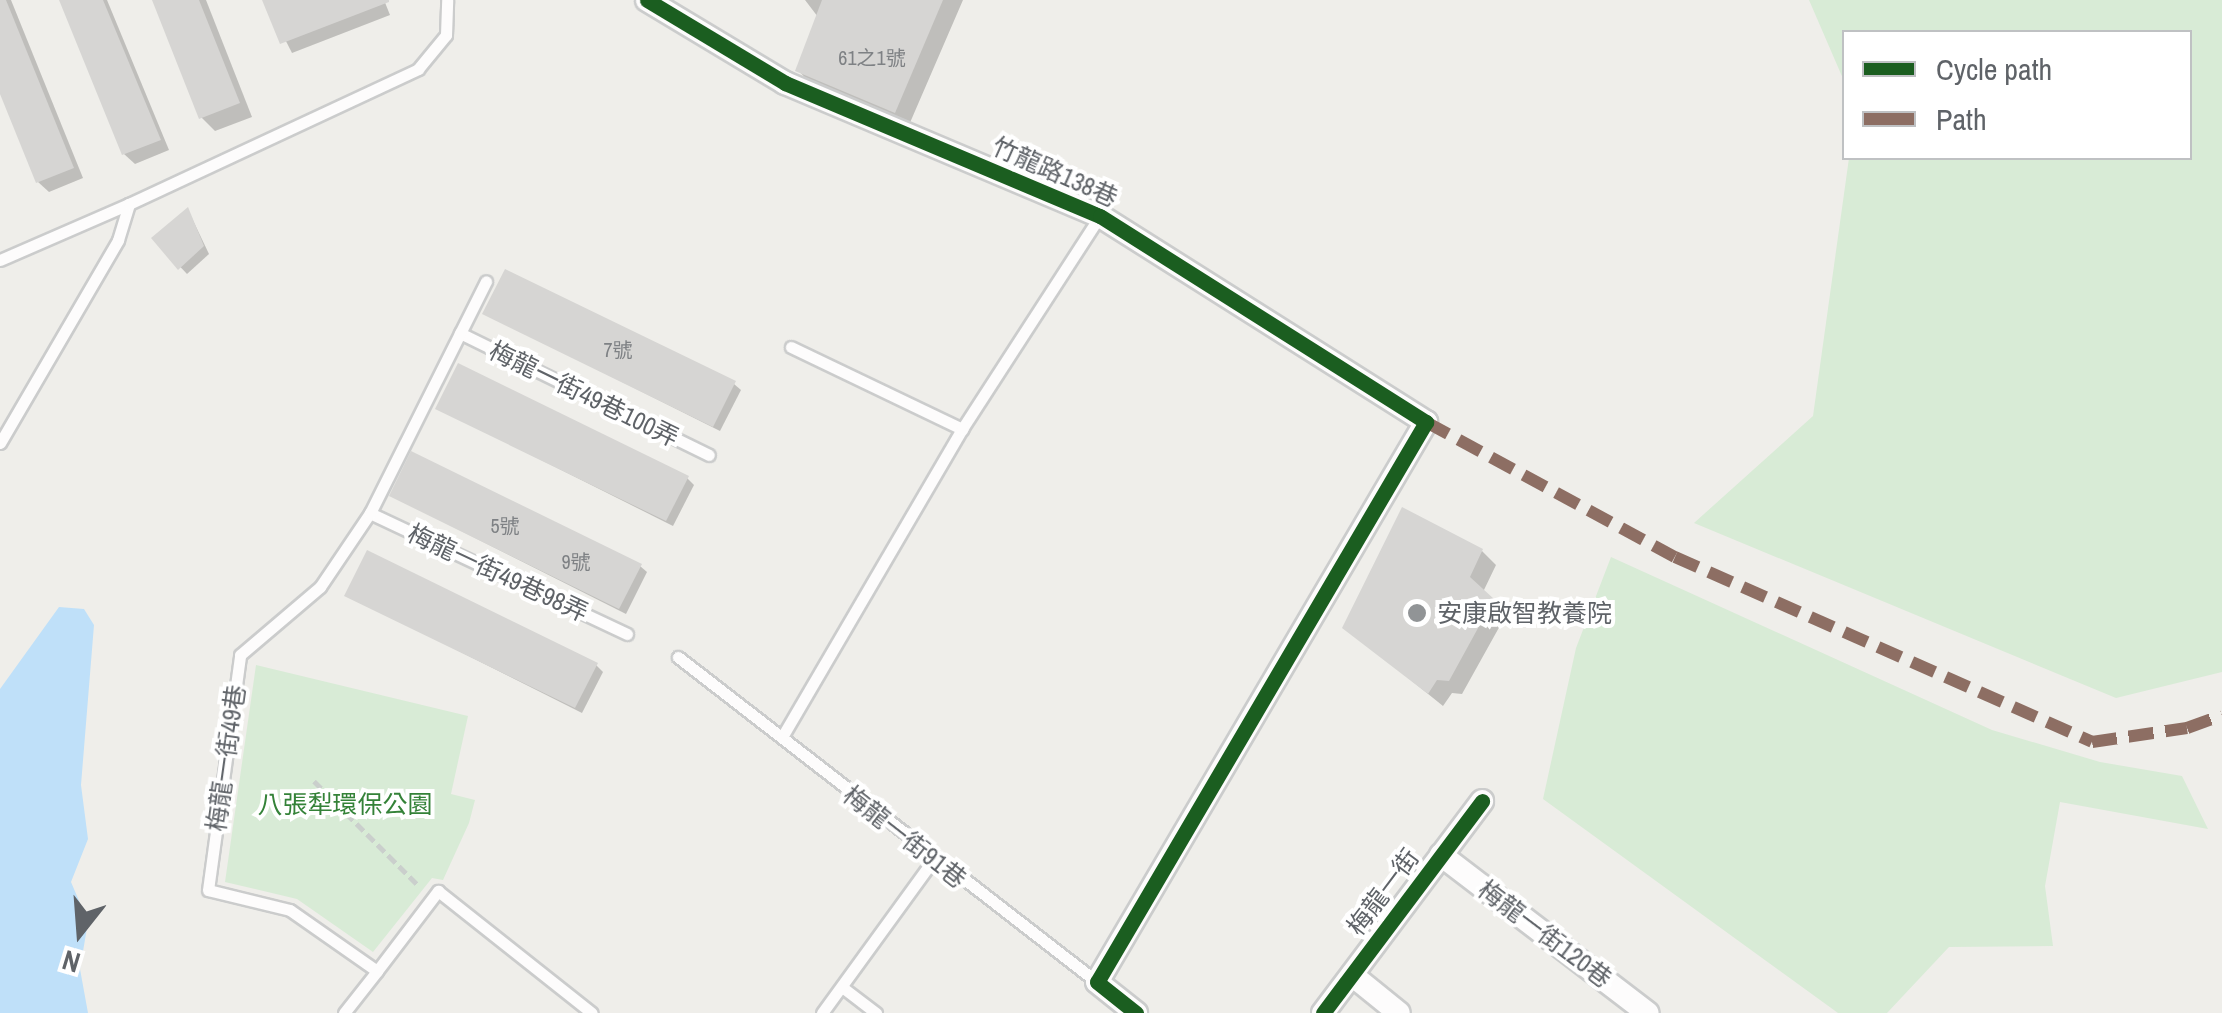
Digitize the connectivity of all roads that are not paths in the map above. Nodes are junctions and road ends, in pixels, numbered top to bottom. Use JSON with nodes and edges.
{"nodes":[{"id":1,"x":447,"y":0,"type":"edge"},
{"id":2,"x":646,"y":0,"type":"edge"},
{"id":3,"x":129,"y":204,"type":"junction"},
{"id":4,"x":1100,"y":216,"type":"junction"},
{"id":5,"x":0,"y":260,"type":"edge"},
{"id":6,"x":486,"y":281,"type":"dead end"},
{"id":7,"x":460,"y":333,"type":"junction"},
{"id":8,"x":791,"y":347,"type":"dead end"},
{"id":9,"x":962,"y":429,"type":"junction"},
{"id":10,"x":0,"y":443,"type":"edge"},
{"id":11,"x":709,"y":454,"type":"dead end"},
{"id":12,"x":370,"y":513,"type":"junction"},
{"id":13,"x":627,"y":634,"type":"dead end"},
{"id":14,"x":678,"y":657,"type":"dead end"},
{"id":15,"x":782,"y":738,"type":"junction"},
{"id":16,"x":1482,"y":801,"type":"dead end"},
{"id":17,"x":1442,"y":855,"type":"junction"},
{"id":18,"x":933,"y":860,"type":"junction"},
{"id":19,"x":377,"y":970,"type":"junction"},
{"id":20,"x":1352,"y":975,"type":"junction"},
{"id":21,"x":1096,"y":982,"type":"junction"},
{"id":22,"x":842,"y":987,"type":"junction"},
{"id":23,"x":344,"y":1013,"type":"edge"},
{"id":24,"x":592,"y":1013,"type":"edge"},
{"id":25,"x":822,"y":1013,"type":"edge"},
{"id":26,"x":876,"y":1013,"type":"edge"},
{"id":27,"x":1136,"y":1013,"type":"edge"},
{"id":28,"x":1323,"y":1013,"type":"edge"},
{"id":29,"x":1399,"y":1013,"type":"edge"},
{"id":30,"x":1648,"y":1013,"type":"edge"}],
"edges":[{"from":1,"to":3,"type":"lane"},
{"from":2,"to":4,"type":"street","name":"竹龍路138巷"},
{"from":3,"to":5,"type":"lane"},
{"from":3,"to":10,"type":"lane"},
{"from":4,"to":9,"type":"lane"},
{"from":4,"to":21,"type":"street","name":"竹龍路138巷"},
{"from":6,"to":7,"type":"lane","name":"梅龍一街49巷"},
{"from":7,"to":11,"type":"lane","name":"梅龍一街49巷100弄"},
{"from":7,"to":12,"type":"lane","name":"梅龍一街49巷"},
{"from":8,"to":9,"type":"lane"},
{"from":9,"to":15,"type":"lane"},
{"from":12,"to":13,"type":"lane","name":"梅龍一街49巷98弄"},
{"from":12,"to":19,"type":"lane","name":"梅龍一街49巷"},
{"from":14,"to":15,"type":"lane","name":"梅龍一街91巷"},
{"from":15,"to":18,"type":"lane","name":"梅龍一街91巷"},
{"from":16,"to":17,"type":"street","name":"梅龍一街"},
{"from":17,"to":20,"type":"street","name":"梅龍一街"},
{"from":17,"to":30,"type":"street","name":"梅龍一街120巷"},
{"from":18,"to":21,"type":"lane","name":"梅龍一街91巷"},
{"from":18,"to":22,"type":"lane"},
{"from":19,"to":23,"type":"lane"},
{"from":19,"to":24,"type":"lane"},
{"from":20,"to":28,"type":"street","name":"梅龍一街"},
{"from":20,"to":29,"type":"street"},
{"from":21,"to":27,"type":"street","name":"梅龍一街91巷"},
{"from":22,"to":25,"type":"lane"},
{"from":22,"to":26,"type":"lane"}]}
